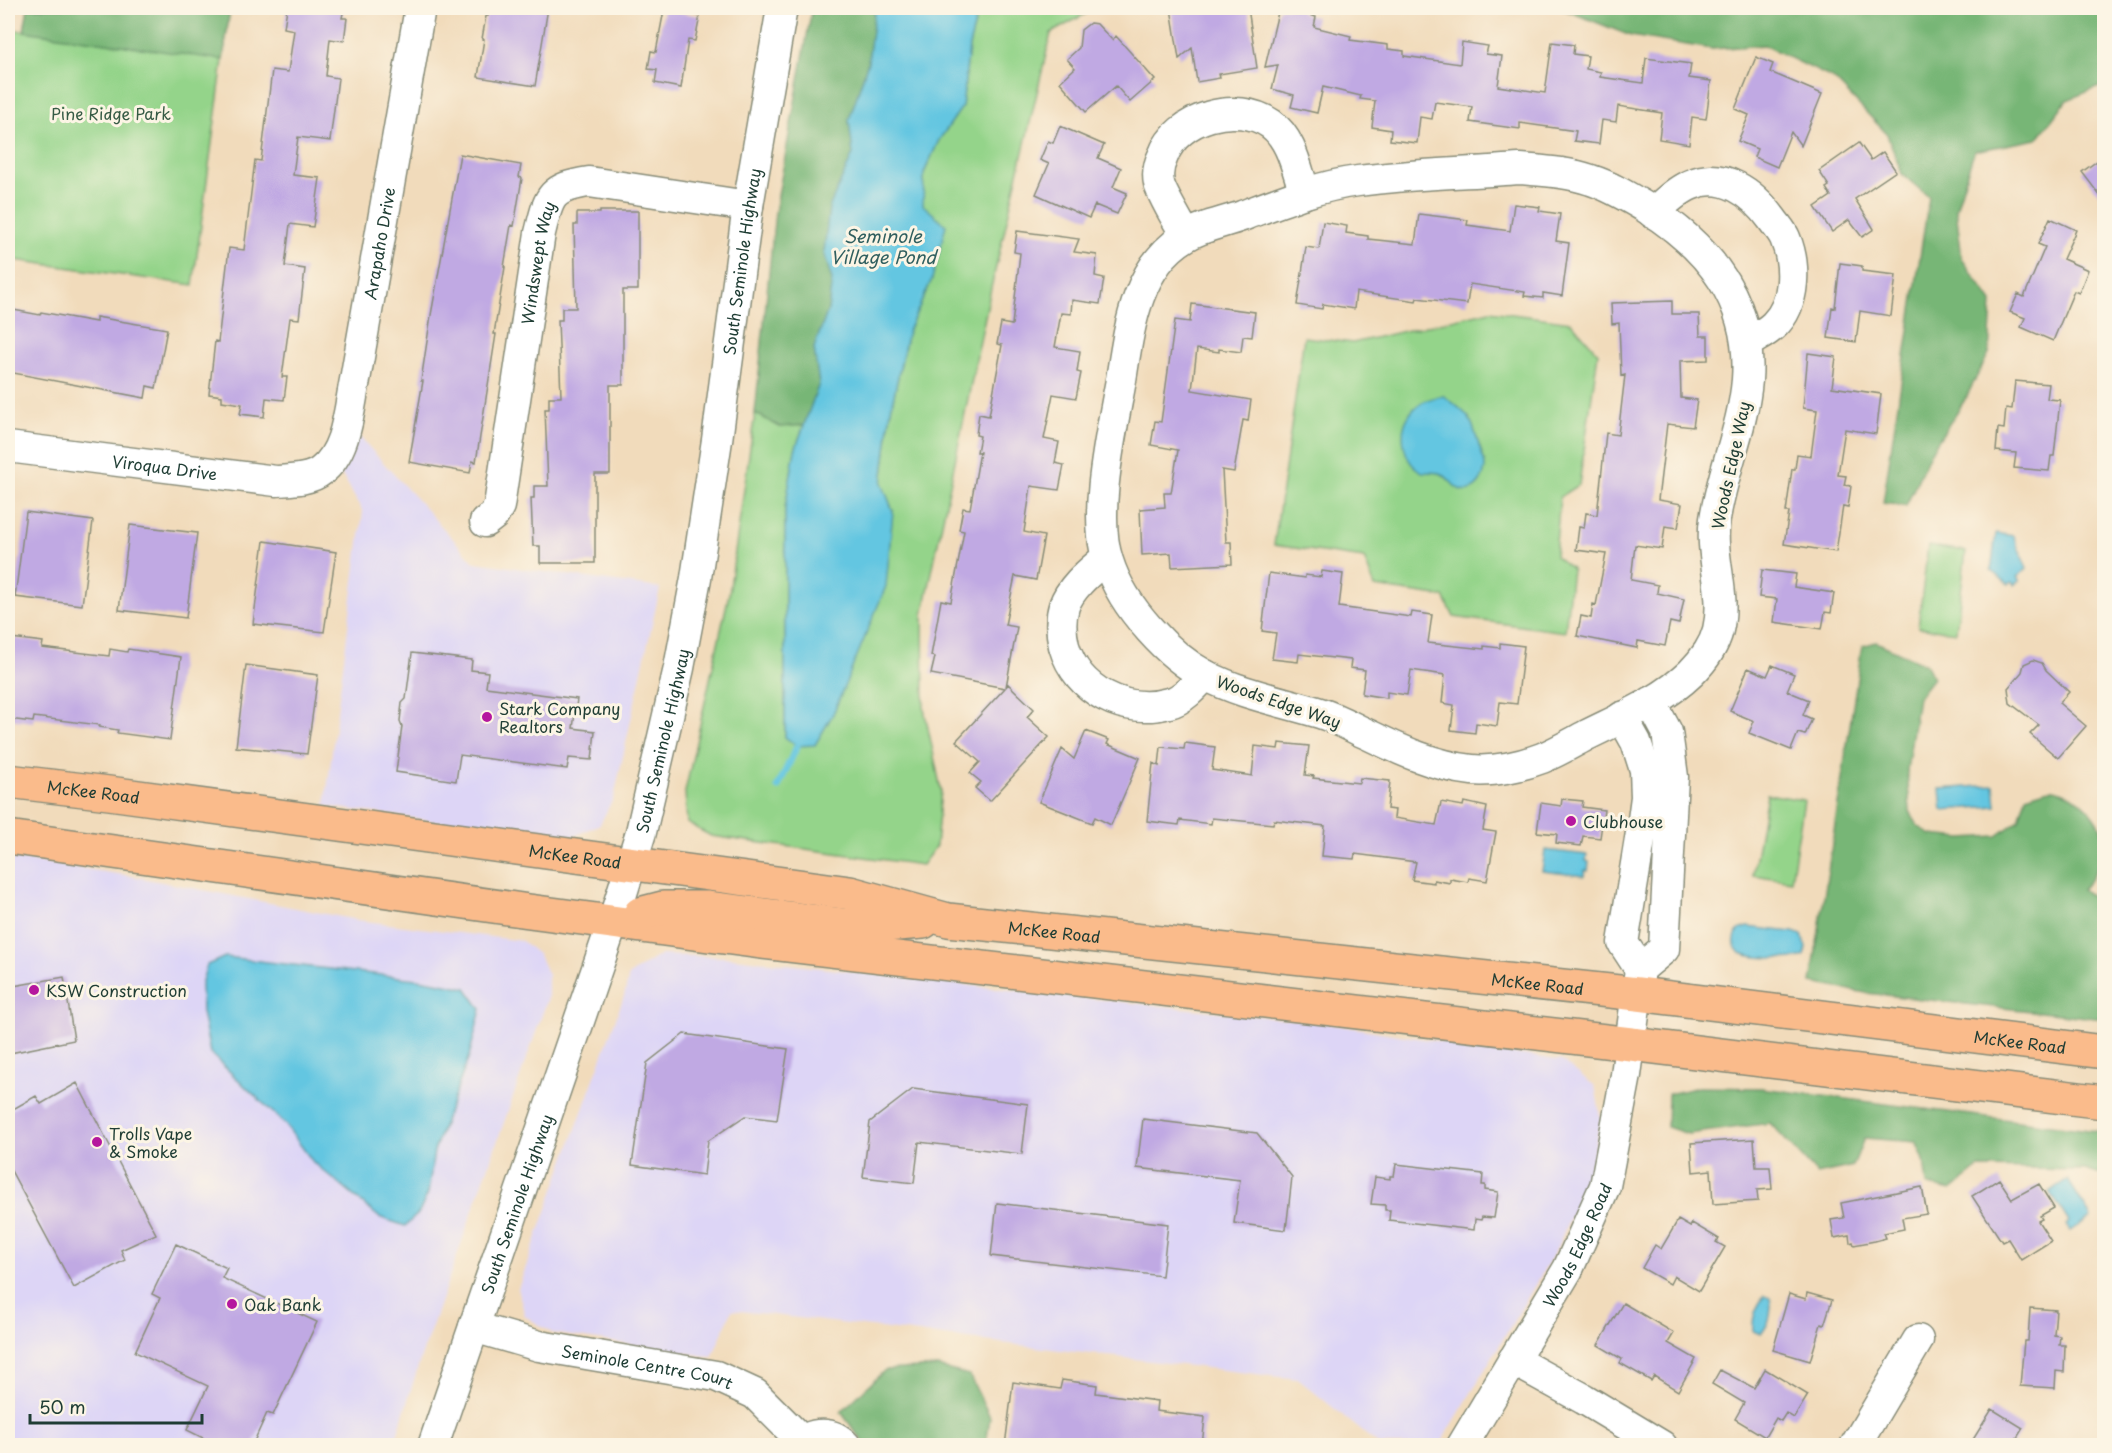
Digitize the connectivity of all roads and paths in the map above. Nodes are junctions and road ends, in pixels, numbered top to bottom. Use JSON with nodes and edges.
{"nodes":[{"id":1,"x":420,"y":8,"type":"edge"},
{"id":2,"x":782,"y":8,"type":"edge"},
{"id":3,"x":1305,"y":193,"type":"junction"},
{"id":4,"x":748,"y":206,"type":"junction"},
{"id":5,"x":1653,"y":213,"type":"junction"},
{"id":6,"x":1186,"y":236,"type":"junction"},
{"id":7,"x":1747,"y":343,"type":"junction"},
{"id":8,"x":8,"y":447,"type":"edge"},
{"id":9,"x":320,"y":472,"type":"joint"},
{"id":10,"x":485,"y":522,"type":"dead end"},
{"id":11,"x":1106,"y":558,"type":"junction"},
{"id":12,"x":1204,"y":675,"type":"junction"},
{"id":13,"x":1651,"y":702,"type":"junction"},
{"id":14,"x":1622,"y":717,"type":"junction"},
{"id":15,"x":8,"y":781,"type":"edge"},
{"id":16,"x":8,"y":837,"type":"edge"},
{"id":17,"x":632,"y":864,"type":"junction"},
{"id":18,"x":948,"y":920,"type":"junction"},
{"id":19,"x":613,"y":922,"type":"junction"},
{"id":20,"x":1636,"y":1007,"type":"junction"},
{"id":21,"x":2104,"y":1052,"type":"edge"},
{"id":22,"x":2104,"y":1102,"type":"edge"},
{"id":23,"x":474,"y":1327,"type":"junction"},
{"id":24,"x":1918,"y":1340,"type":"dead end"},
{"id":25,"x":1513,"y":1360,"type":"junction"},
{"id":26,"x":800,"y":1443,"type":"edge"},
{"id":27,"x":433,"y":1446,"type":"edge"},
{"id":28,"x":846,"y":1446,"type":"edge"},
{"id":29,"x":1462,"y":1446,"type":"edge"},
{"id":30,"x":1662,"y":1446,"type":"edge"},
{"id":31,"x":1855,"y":1446,"type":"edge"}],
"edges":[{"from":1,"to":9,"type":"street","name":"Arapaho Drive"},
{"from":2,"to":4,"type":"street","name":"South Seminole Highway"},
{"from":3,"to":5,"type":"street","name":"Woods Edge Way"},
{"from":3,"to":6,"type":"street","name":"Woods Edge Way"},
{"from":3,"to":6,"type":"street"},
{"from":4,"to":10,"type":"street","name":"Windswept Way"},
{"from":4,"to":17,"type":"street","name":"South Seminole Highway"},
{"from":5,"to":7,"type":"street","name":"Woods Edge Way"},
{"from":5,"to":7,"type":"street"},
{"from":6,"to":11,"type":"street","name":"Woods Edge Way"},
{"from":7,"to":13,"type":"street","name":"Woods Edge Way"},
{"from":8,"to":9,"type":"street","name":"Viroqua Drive"},
{"from":11,"to":12,"type":"street","name":"Woods Edge Way"},
{"from":11,"to":12,"type":"street","name":"Woods Edge Way"},
{"from":12,"to":14,"type":"street","name":"Woods Edge Way"},
{"from":13,"to":14,"type":"street","name":"Woods Edge Way"},
{"from":13,"to":20,"type":"street"},
{"from":14,"to":20,"type":"street"},
{"from":15,"to":17,"type":"main road","name":"McKee Road"},
{"from":16,"to":19,"type":"main road","name":"McKee Road"},
{"from":17,"to":18,"type":"main road","name":"McKee Road"},
{"from":17,"to":19,"type":"street","name":"South Seminole Highway"},
{"from":18,"to":19,"type":"main road"},
{"from":18,"to":20,"type":"main road","name":"McKee Road"},
{"from":19,"to":20,"type":"main road","name":"McKee Road"},
{"from":19,"to":23,"type":"street","name":"South Seminole Highway"},
{"from":20,"to":21,"type":"main road","name":"McKee Road"},
{"from":20,"to":22,"type":"main road","name":"McKee Road"},
{"from":20,"to":25,"type":"street","name":"Woods Edge Road"},
{"from":23,"to":26,"type":"street","name":"Seminole Centre Court"},
{"from":23,"to":27,"type":"street","name":"South Seminole Highway"},
{"from":24,"to":31,"type":"street"},
{"from":25,"to":29,"type":"street","name":"Woods Edge Road"},
{"from":25,"to":30,"type":"street"},
{"from":26,"to":28,"type":"street","name":"Seminole Centre Court"}]}
